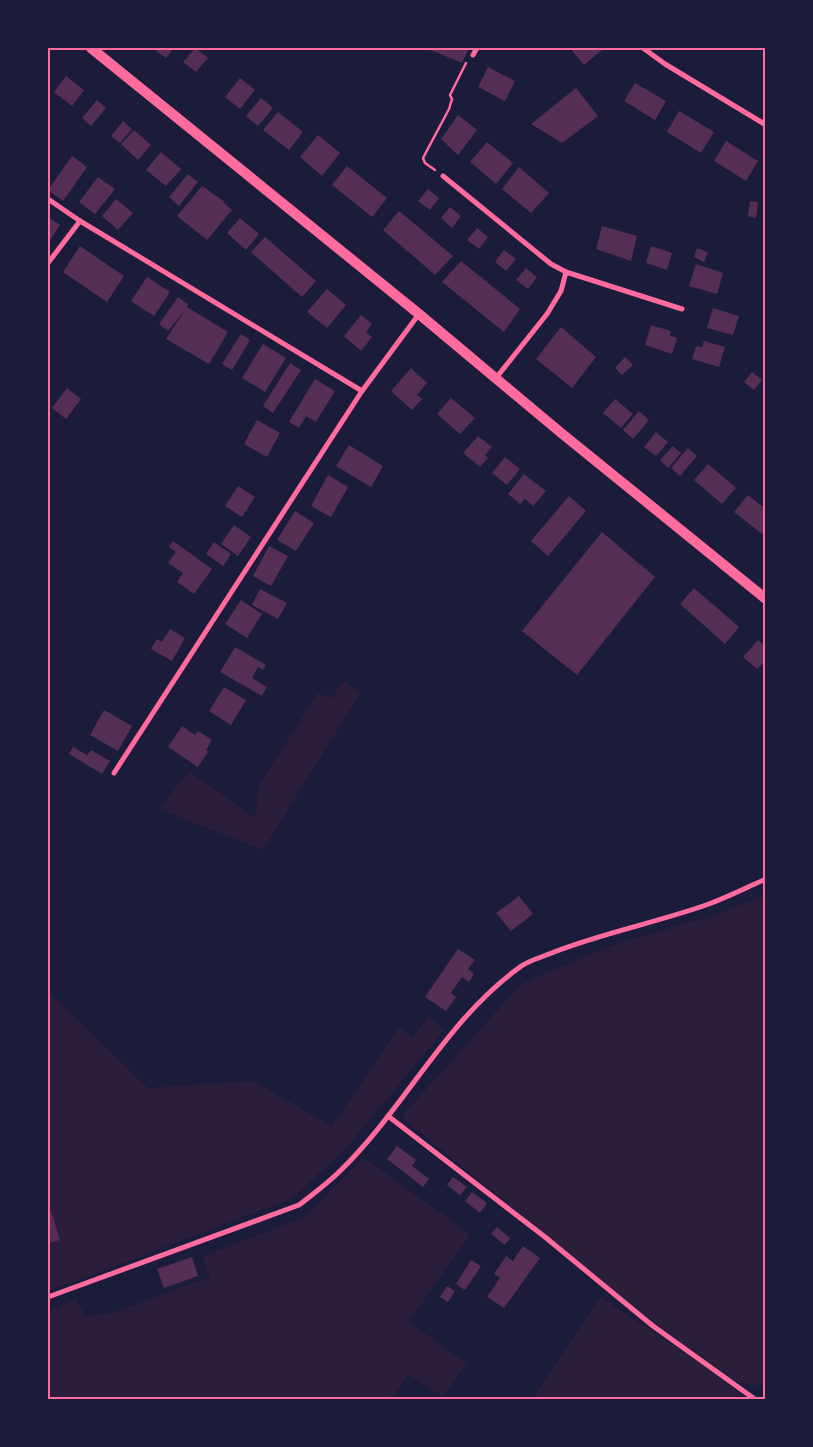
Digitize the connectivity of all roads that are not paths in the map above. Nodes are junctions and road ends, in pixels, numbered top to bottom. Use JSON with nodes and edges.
{"nodes":[{"id":1,"x":91,"y":48,"type":"edge"},
{"id":2,"x":477,"y":48,"type":"edge"},
{"id":3,"x":643,"y":48,"type":"edge"},
{"id":4,"x":473,"y":55,"type":"road end"},
{"id":5,"x":766,"y":125,"type":"edge"},
{"id":6,"x":443,"y":176,"type":"road end"},
{"id":7,"x":48,"y":200,"type":"edge"},
{"id":8,"x":80,"y":221,"type":"junction"},
{"id":9,"x":48,"y":263,"type":"edge"},
{"id":10,"x":566,"y":272,"type":"junction"},
{"id":11,"x":682,"y":309,"type":"dead end"},
{"id":12,"x":419,"y":314,"type":"junction"},
{"id":13,"x":496,"y":378,"type":"junction"},
{"id":14,"x":362,"y":391,"type":"junction"},
{"id":15,"x":766,"y":599,"type":"edge"},
{"id":16,"x":114,"y":772,"type":"dead end"},
{"id":17,"x":766,"y":879,"type":"edge"},
{"id":18,"x":388,"y":1116,"type":"junction"},
{"id":19,"x":48,"y":1297,"type":"edge"},
{"id":20,"x":756,"y":1400,"type":"edge"}],
"edges":[{"from":1,"to":12,"type":"main road"},
{"from":2,"to":4,"type":"street"},
{"from":3,"to":5,"type":"street"},
{"from":6,"to":10,"type":"street"},
{"from":7,"to":8,"type":"street"},
{"from":8,"to":9,"type":"street"},
{"from":8,"to":14,"type":"street"},
{"from":10,"to":11,"type":"street"},
{"from":10,"to":13,"type":"street"},
{"from":12,"to":13,"type":"main road"},
{"from":12,"to":14,"type":"street"},
{"from":13,"to":15,"type":"main road"},
{"from":14,"to":16,"type":"street"},
{"from":17,"to":18,"type":"street"},
{"from":18,"to":19,"type":"street"},
{"from":18,"to":20,"type":"street"}]}
